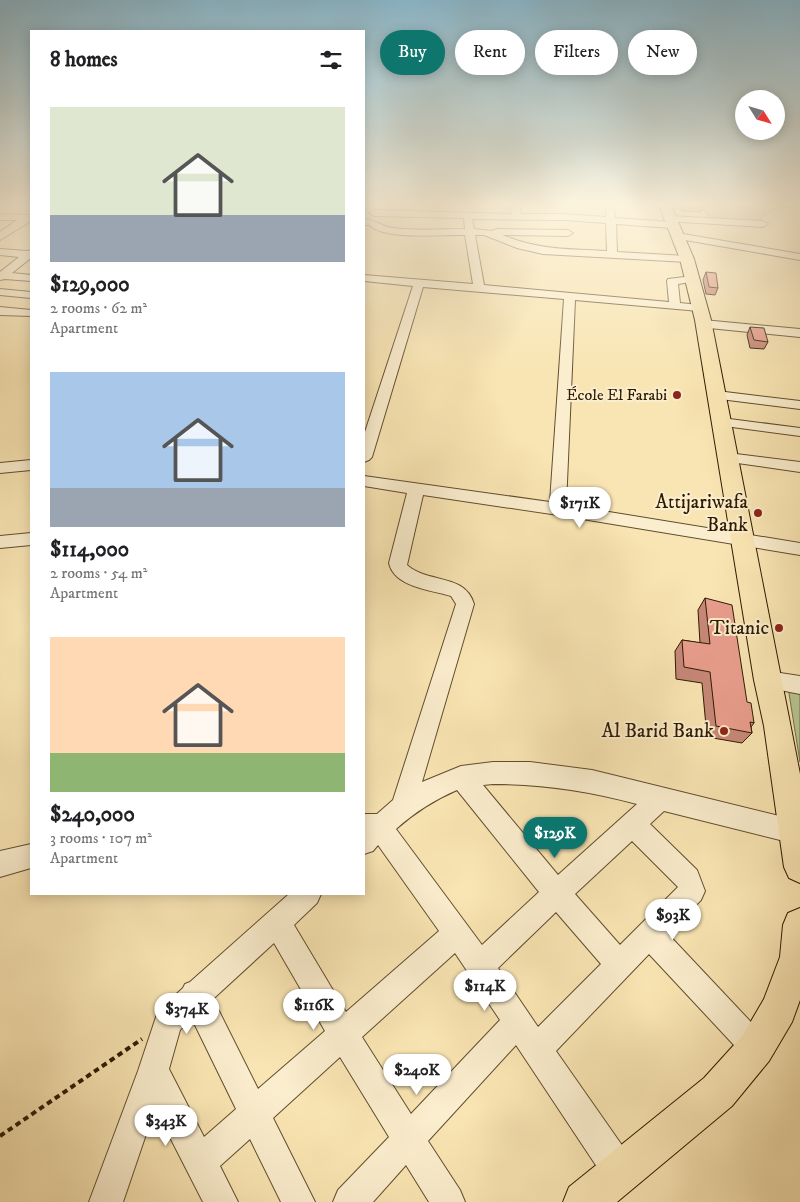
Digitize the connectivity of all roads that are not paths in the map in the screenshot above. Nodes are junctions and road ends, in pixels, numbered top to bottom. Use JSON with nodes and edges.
{"nodes":[{"id":1,"x":24,"y":259,"type":"edge"},
{"id":2,"x":473,"y":259,"type":"edge"},
{"id":3,"x":635,"y":259,"type":"edge"},
{"id":4,"x":686,"y":259,"type":"edge"},
{"id":5,"x":690,"y":269,"type":"junction"},
{"id":6,"x":1,"y":276,"type":"edge"},
{"id":7,"x":30,"y":278,"type":"edge"},
{"id":8,"x":365,"y":278,"type":"edge"},
{"id":9,"x":419,"y":283,"type":"junction"},
{"id":10,"x":478,"y":288,"type":"junction"},
{"id":11,"x":0,"y":292,"type":"edge"},
{"id":12,"x":30,"y":295,"type":"edge"},
{"id":13,"x":570,"y":296,"type":"junction"},
{"id":14,"x":675,"y":305,"type":"junction"},
{"id":15,"x":0,"y":311,"type":"edge"},
{"id":16,"x":25,"y":313,"type":"edge"},
{"id":17,"x":701,"y":316,"type":"junction"},
{"id":18,"x":800,"y":333,"type":"edge"},
{"id":19,"x":717,"y":395,"type":"junction"},
{"id":20,"x":800,"y":405,"type":"edge"},
{"id":21,"x":722,"y":422,"type":"junction"},
{"id":22,"x":800,"y":432,"type":"edge"},
{"id":23,"x":365,"y":455,"type":"edge"},
{"id":24,"x":728,"y":458,"type":"junction"},
{"id":25,"x":30,"y":465,"type":"edge"},
{"id":26,"x":0,"y":468,"type":"edge"},
{"id":27,"x":800,"y":468,"type":"edge"},
{"id":28,"x":365,"y":481,"type":"edge"},
{"id":29,"x":416,"y":489,"type":"junction"},
{"id":30,"x":558,"y":509,"type":"junction"},
{"id":31,"x":30,"y":539,"type":"edge"},
{"id":32,"x":742,"y":540,"type":"junction"},
{"id":33,"x":0,"y":542,"type":"edge"},
{"id":34,"x":800,"y":549,"type":"edge"},
{"id":35,"x":767,"y":680,"type":"junction"},
{"id":36,"x":800,"y":686,"type":"edge"},
{"id":37,"x":461,"y":777,"type":"junction"},
{"id":38,"x":662,"y":797,"type":"junction"},
{"id":39,"x":403,"y":807,"type":"junction"},
{"id":40,"x":633,"y":824,"type":"junction"},
{"id":41,"x":369,"y":831,"type":"edge"},
{"id":42,"x":797,"y":832,"type":"edge"},
{"id":43,"x":30,"y":856,"type":"edge"},
{"id":44,"x":0,"y":864,"type":"edge"},
{"id":45,"x":800,"y":867,"type":"edge"},
{"id":46,"x":557,"y":893,"type":"junction"},
{"id":47,"x":307,"y":895,"type":"edge"},
{"id":48,"x":278,"y":922,"type":"junction"},
{"id":49,"x":800,"y":925,"type":"edge"},
{"id":50,"x":457,"y":933,"type":"junction"},
{"id":51,"x":649,"y":934,"type":"junction"},
{"id":52,"x":620,"y":965,"type":"junction"},
{"id":53,"x":480,"y":966,"type":"junction"},
{"id":54,"x":195,"y":994,"type":"junction"},
{"id":55,"x":518,"y":1022,"type":"junction"},
{"id":56,"x":343,"y":1035,"type":"junction"},
{"id":57,"x":756,"y":1048,"type":"junction"},
{"id":58,"x":537,"y":1049,"type":"junction"},
{"id":59,"x":153,"y":1070,"type":"junction"},
{"id":60,"x":254,"y":1115,"type":"junction"},
{"id":61,"x":409,"y":1138,"type":"junction"},
{"id":62,"x":201,"y":1161,"type":"junction"},
{"id":63,"x":621,"y":1173,"type":"junction"},
{"id":64,"x":106,"y":1202,"type":"edge"},
{"id":65,"x":221,"y":1202,"type":"edge"},
{"id":66,"x":298,"y":1202,"type":"edge"},
{"id":67,"x":350,"y":1202,"type":"edge"},
{"id":68,"x":448,"y":1202,"type":"edge"},
{"id":69,"x":584,"y":1202,"type":"edge"}],
"edges":[{"from":1,"to":6,"type":"street"},
{"from":2,"to":10,"type":"street"},
{"from":3,"to":5,"type":"street"},
{"from":4,"to":5,"type":"main road"},
{"from":5,"to":14,"type":"street"},
{"from":5,"to":17,"type":"main road"},
{"from":6,"to":7,"type":"street"},
{"from":8,"to":9,"type":"street"},
{"from":9,"to":10,"type":"street"},
{"from":9,"to":23,"type":"street"},
{"from":10,"to":13,"type":"street"},
{"from":11,"to":12,"type":"street"},
{"from":13,"to":14,"type":"street"},
{"from":13,"to":30,"type":"street"},
{"from":14,"to":17,"type":"street"},
{"from":15,"to":16,"type":"street"},
{"from":17,"to":18,"type":"street"},
{"from":17,"to":19,"type":"main road"},
{"from":19,"to":20,"type":"street"},
{"from":19,"to":21,"type":"main road"},
{"from":21,"to":22,"type":"street"},
{"from":21,"to":24,"type":"main road"},
{"from":24,"to":27,"type":"street"},
{"from":24,"to":32,"type":"main road"},
{"from":25,"to":26,"type":"street"},
{"from":28,"to":29,"type":"street"},
{"from":29,"to":30,"type":"street"},
{"from":29,"to":39,"type":"street"},
{"from":30,"to":32,"type":"street"},
{"from":31,"to":33,"type":"street"},
{"from":32,"to":34,"type":"street"},
{"from":32,"to":35,"type":"main road"},
{"from":35,"to":36,"type":"street"},
{"from":35,"to":42,"type":"main road"},
{"from":37,"to":38,"type":"street"},
{"from":37,"to":39,"type":"street"},
{"from":37,"to":46,"type":"street"},
{"from":38,"to":40,"type":"street"},
{"from":38,"to":42,"type":"street"},
{"from":39,"to":41,"type":"street"},
{"from":40,"to":46,"type":"street"},
{"from":40,"to":51,"type":"street"},
{"from":41,"to":50,"type":"street"},
{"from":42,"to":45,"type":"main road"},
{"from":43,"to":44,"type":"street"},
{"from":46,"to":52,"type":"street"},
{"from":46,"to":53,"type":"street"},
{"from":47,"to":48,"type":"street"},
{"from":48,"to":54,"type":"street"},
{"from":48,"to":56,"type":"street"},
{"from":49,"to":57,"type":"main road"},
{"from":50,"to":53,"type":"street"},
{"from":50,"to":56,"type":"street"},
{"from":51,"to":52,"type":"street"},
{"from":51,"to":57,"type":"street"},
{"from":52,"to":58,"type":"street"},
{"from":53,"to":55,"type":"street"},
{"from":54,"to":59,"type":"street"},
{"from":54,"to":60,"type":"street"},
{"from":55,"to":58,"type":"street"},
{"from":55,"to":61,"type":"street"},
{"from":56,"to":60,"type":"street"},
{"from":56,"to":61,"type":"street"},
{"from":57,"to":63,"type":"main road"},
{"from":58,"to":63,"type":"street"},
{"from":59,"to":62,"type":"street"},
{"from":59,"to":64,"type":"street"},
{"from":60,"to":62,"type":"street"},
{"from":60,"to":66,"type":"street"},
{"from":61,"to":67,"type":"street"},
{"from":61,"to":68,"type":"street"},
{"from":62,"to":65,"type":"street"},
{"from":63,"to":69,"type":"main road"}]}
